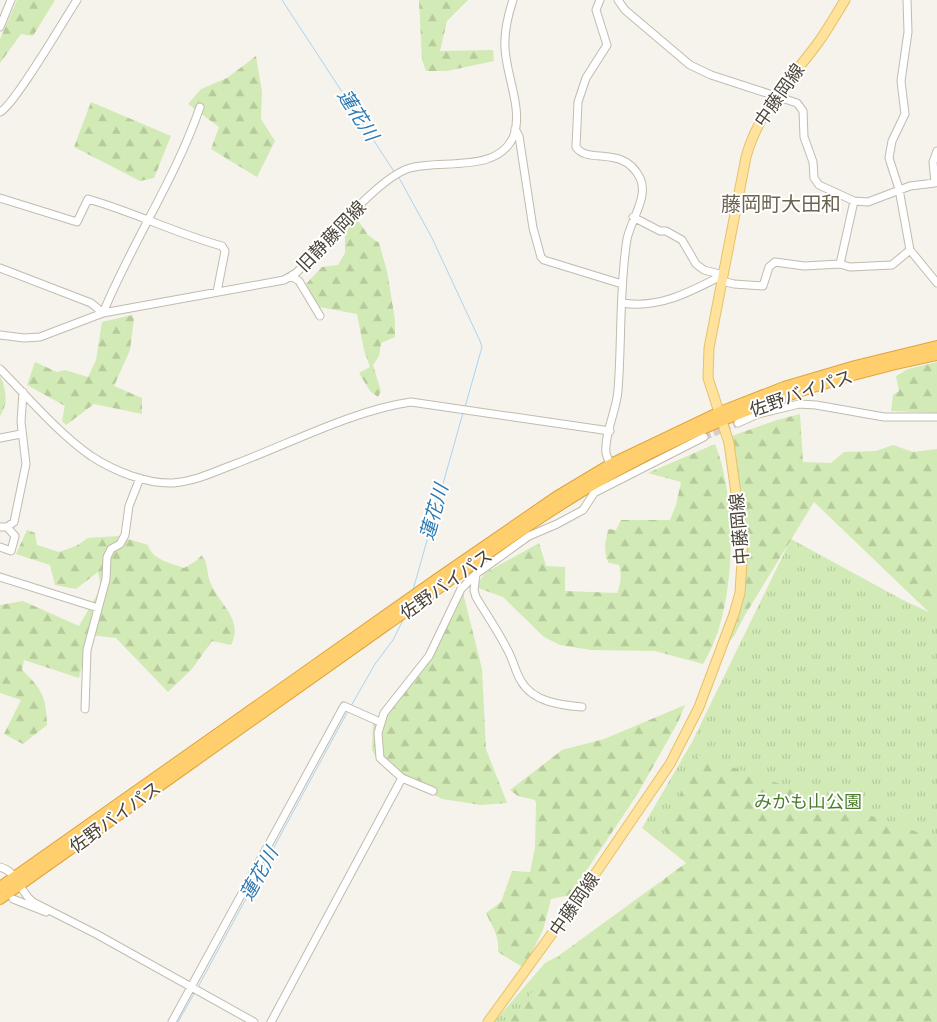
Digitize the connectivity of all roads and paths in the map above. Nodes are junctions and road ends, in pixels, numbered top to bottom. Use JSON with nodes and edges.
{"nodes":[{"id":1,"x":11,"y":0,"type":"edge"},
{"id":2,"x":77,"y":0,"type":"edge"},
{"id":3,"x":513,"y":0,"type":"edge"},
{"id":4,"x":600,"y":0,"type":"edge"},
{"id":5,"x":618,"y":0,"type":"edge"},
{"id":6,"x":845,"y":0,"type":"edge"},
{"id":7,"x":907,"y":0,"type":"edge"},
{"id":8,"x":0,"y":27,"type":"edge"},
{"id":9,"x":775,"y":95,"type":"junction"},
{"id":10,"x":200,"y":107,"type":"dead end"},
{"id":11,"x":0,"y":112,"type":"edge"},
{"id":12,"x":515,"y":129,"type":"junction"},
{"id":13,"x":937,"y":151,"type":"edge"},
{"id":14,"x":936,"y":183,"type":"edge"},
{"id":15,"x":899,"y":190,"type":"junction"},
{"id":16,"x":0,"y":198,"type":"edge"},
{"id":17,"x":854,"y":201,"type":"junction"},
{"id":18,"x":633,"y":217,"type":"junction"},
{"id":19,"x":149,"y":220,"type":"junction"},
{"id":20,"x":910,"y":250,"type":"junction"},
{"id":21,"x":840,"y":264,"type":"junction"},
{"id":22,"x":0,"y":268,"type":"edge"},
{"id":23,"x":291,"y":276,"type":"junction"},
{"id":24,"x":722,"y":278,"type":"junction"},
{"id":25,"x":937,"y":283,"type":"edge"},
{"id":26,"x":622,"y":284,"type":"junction"},
{"id":27,"x":217,"y":292,"type":"junction"},
{"id":28,"x":622,"y":303,"type":"junction"},
{"id":29,"x":103,"y":313,"type":"junction"},
{"id":30,"x":320,"y":316,"type":"dead end"},
{"id":31,"x":0,"y":335,"type":"edge"},
{"id":32,"x":937,"y":346,"type":"edge"},
{"id":33,"x":937,"y":355,"type":"edge"},
{"id":34,"x":0,"y":369,"type":"edge"},
{"id":35,"x":23,"y":392,"type":"junction"},
{"id":36,"x":721,"y":416,"type":"junction"},
{"id":37,"x":937,"y":418,"type":"edge"},
{"id":38,"x":738,"y":423,"type":"tunnel mouth"},
{"id":39,"x":610,"y":431,"type":"junction"},
{"id":40,"x":21,"y":434,"type":"junction"},
{"id":41,"x":704,"y":437,"type":"tunnel mouth"},
{"id":42,"x":0,"y":438,"type":"edge"},
{"id":43,"x":615,"y":472,"type":"junction"},
{"id":44,"x":140,"y":478,"type":"junction"},
{"id":45,"x":4,"y":527,"type":"edge"},
{"id":46,"x":0,"y":548,"type":"edge"},
{"id":47,"x":476,"y":574,"type":"junction"},
{"id":48,"x":0,"y":578,"type":"edge"},
{"id":49,"x":98,"y":608,"type":"junction"},
{"id":50,"x":582,"y":707,"type":"dead end"},
{"id":51,"x":85,"y":709,"type":"dead end"},
{"id":52,"x":380,"y":722,"type":"junction"},
{"id":53,"x":402,"y":778,"type":"junction"},
{"id":54,"x":433,"y":791,"type":"dead end"},
{"id":55,"x":0,"y":867,"type":"edge"},
{"id":56,"x":18,"y":880,"type":"junction"},
{"id":57,"x":0,"y":887,"type":"edge"},
{"id":58,"x":0,"y":899,"type":"edge"},
{"id":59,"x":13,"y":899,"type":"dead end"},
{"id":60,"x":51,"y":911,"type":"junction"},
{"id":61,"x":194,"y":989,"type":"junction"},
{"id":62,"x":172,"y":1022,"type":"edge"},
{"id":63,"x":254,"y":1022,"type":"edge"},
{"id":64,"x":271,"y":1022,"type":"edge"},
{"id":65,"x":488,"y":1022,"type":"edge"}],
"edges":[{"from":1,"to":8,"type":"street"},
{"from":2,"to":11,"type":"street"},
{"from":3,"to":12,"type":"street"},
{"from":4,"to":18,"type":"street"},
{"from":5,"to":9,"type":"street"},
{"from":6,"to":9,"type":"main road","name":"中藤岡線"},
{"from":7,"to":15,"type":"street"},
{"from":9,"to":17,"type":"street"},
{"from":9,"to":24,"type":"main road","name":"中藤岡線"},
{"from":10,"to":19,"type":"street"},
{"from":12,"to":23,"type":"street","name":"旧静藤岡線"},
{"from":12,"to":26,"type":"street"},
{"from":13,"to":14,"type":"street"},
{"from":14,"to":15,"type":"street"},
{"from":15,"to":17,"type":"street"},
{"from":15,"to":20,"type":"street"},
{"from":16,"to":19,"type":"street"},
{"from":17,"to":21,"type":"street"},
{"from":18,"to":24,"type":"street"},
{"from":18,"to":26,"type":"street"},
{"from":19,"to":27,"type":"street"},
{"from":19,"to":29,"type":"street"},
{"from":20,"to":21,"type":"street"},
{"from":20,"to":25,"type":"street"},
{"from":21,"to":24,"type":"street"},
{"from":22,"to":29,"type":"street"},
{"from":23,"to":27,"type":"street","name":"旧静藤岡線"},
{"from":23,"to":30,"type":"street"},
{"from":24,"to":28,"type":"street"},
{"from":24,"to":36,"type":"main road","name":"中藤岡線"},
{"from":26,"to":28,"type":"street"},
{"from":27,"to":29,"type":"street","name":"旧静藤岡線"},
{"from":28,"to":39,"type":"street"},
{"from":29,"to":31,"type":"street","name":"旧静藤岡線"},
{"from":32,"to":36,"type":"highway","name":"佐野バイパス"},
{"from":33,"to":36,"type":"highway","name":"佐野バイパス"},
{"from":34,"to":35,"type":"street"},
{"from":35,"to":40,"type":"street"},
{"from":35,"to":44,"type":"street"},
{"from":36,"to":43,"type":"highway","name":"佐野バイパス"},
{"from":36,"to":65,"type":"main road","name":"中藤岡線"},
{"from":37,"to":38,"type":"street"},
{"from":39,"to":43,"type":"street"},
{"from":39,"to":44,"type":"street"},
{"from":40,"to":42,"type":"street"},
{"from":40,"to":45,"type":"street"},
{"from":41,"to":43,"type":"street"},
{"from":43,"to":47,"type":"street"},
{"from":43,"to":56,"type":"highway","name":"佐野バイパス"},
{"from":44,"to":49,"type":"street"},
{"from":45,"to":46,"type":"street"},
{"from":47,"to":50,"type":"street"},
{"from":47,"to":52,"type":"street"},
{"from":48,"to":49,"type":"street"},
{"from":49,"to":51,"type":"street"},
{"from":52,"to":53,"type":"street"},
{"from":52,"to":61,"type":"street"},
{"from":53,"to":54,"type":"street"},
{"from":53,"to":64,"type":"street"},
{"from":55,"to":56,"type":"street"},
{"from":56,"to":57,"type":"highway","name":"佐野バイパス"},
{"from":56,"to":58,"type":"highway","name":"佐野バイパス"},
{"from":56,"to":60,"type":"street"},
{"from":59,"to":60,"type":"street"},
{"from":60,"to":61,"type":"street"},
{"from":61,"to":62,"type":"street"},
{"from":61,"to":63,"type":"street"}]}
